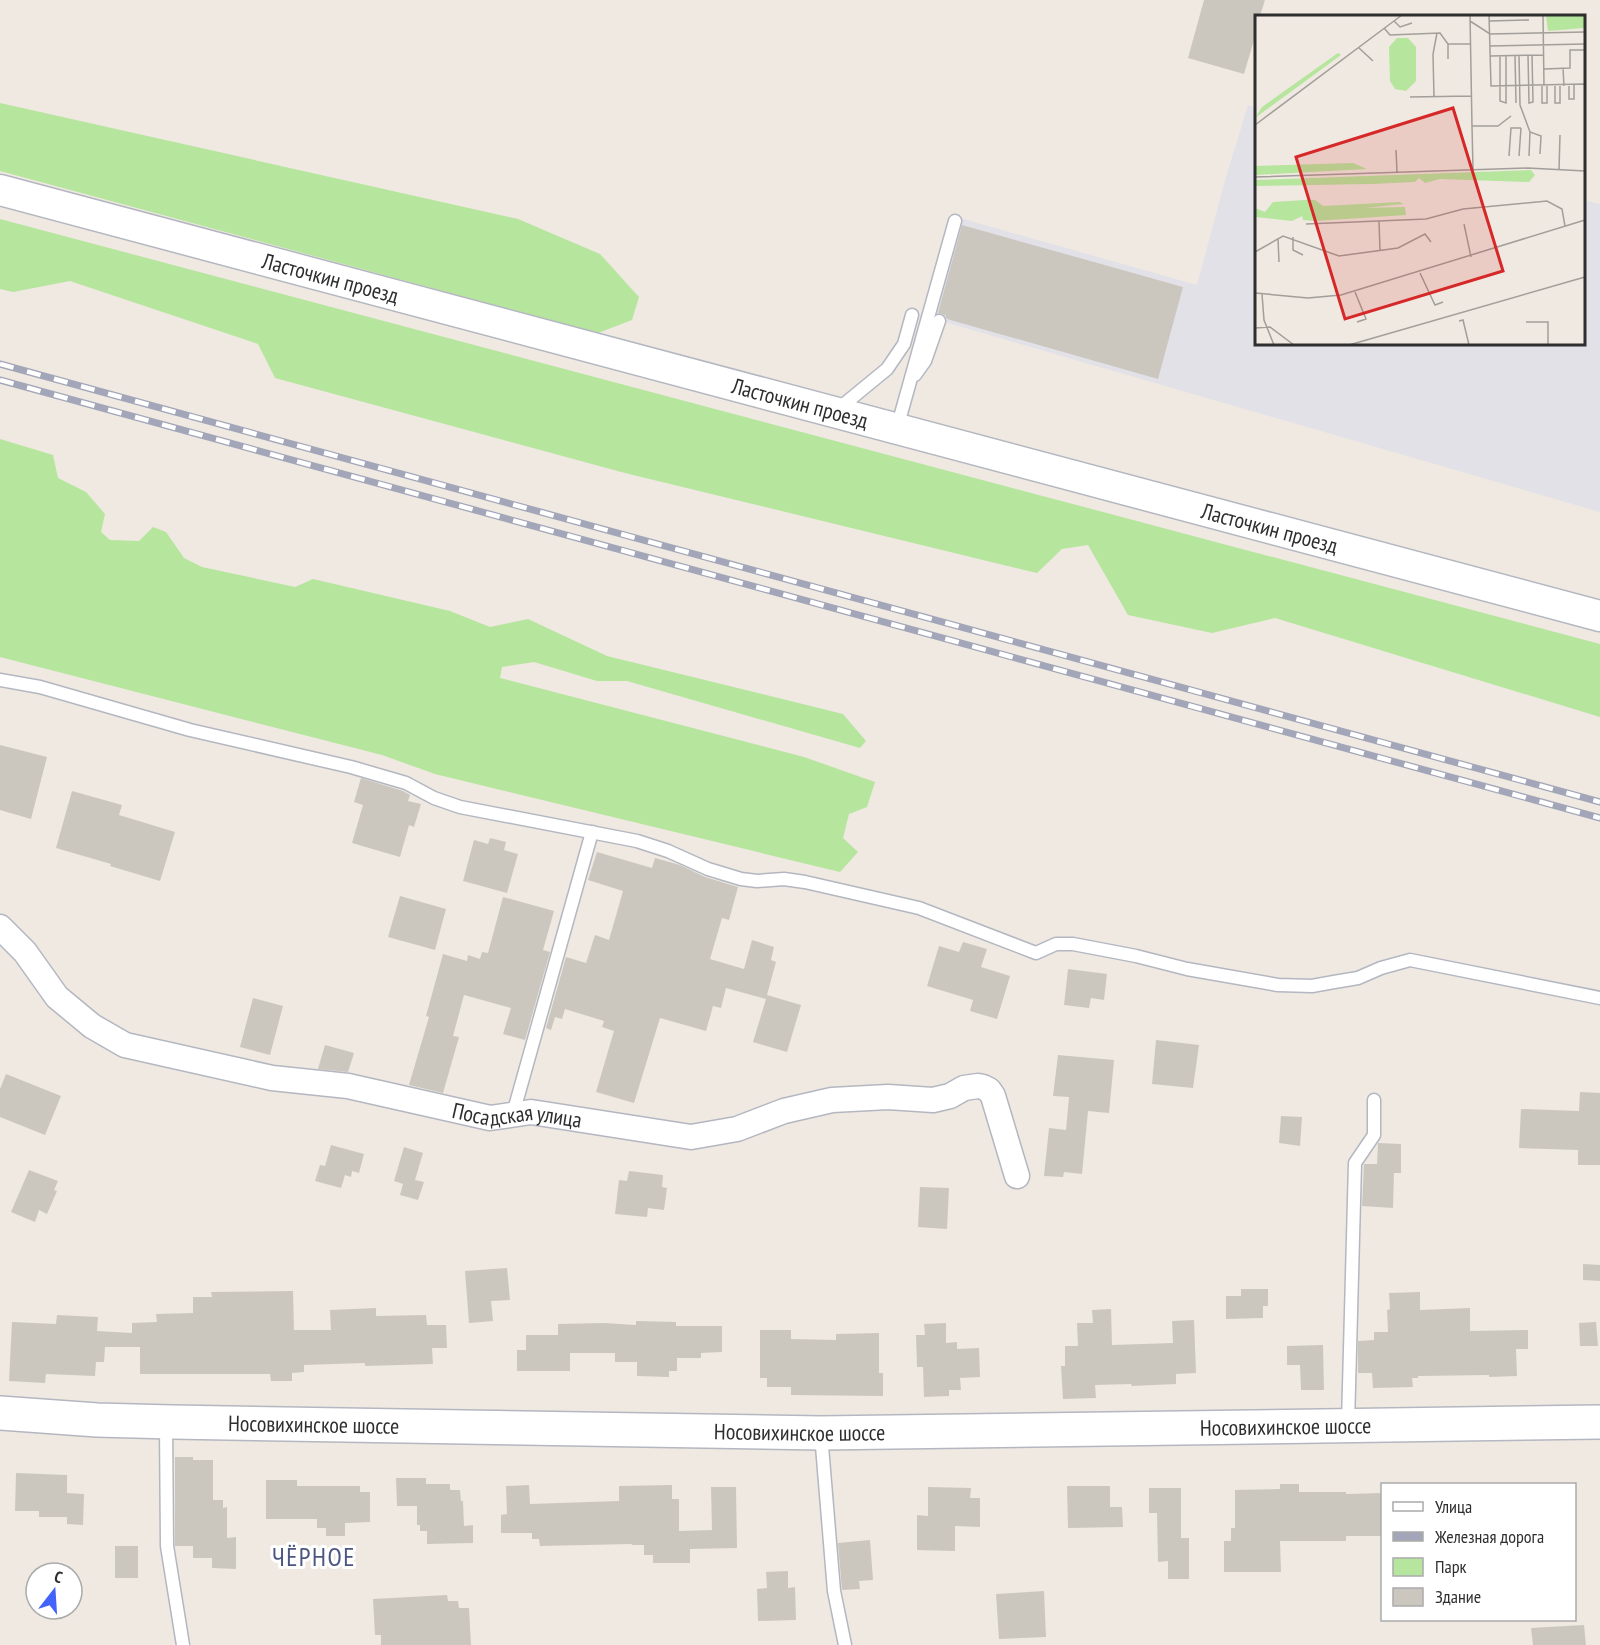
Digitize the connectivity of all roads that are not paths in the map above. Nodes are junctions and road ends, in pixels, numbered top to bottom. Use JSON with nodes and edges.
{"nodes":[{"id":1,"x":0,"y":190,"type":"edge"},
{"id":2,"x":955,"y":221,"type":"dead end"},
{"id":3,"x":912,"y":315,"type":"dead end"},
{"id":4,"x":939,"y":321,"type":"dead end"},
{"id":5,"x":910,"y":381,"type":"junction"},
{"id":6,"x":835,"y":412,"type":"junction"},
{"id":7,"x":897,"y":428,"type":"junction"},
{"id":8,"x":1600,"y":616,"type":"edge"},
{"id":9,"x":0,"y":680,"type":"edge"},
{"id":10,"x":592,"y":832,"type":"junction"},
{"id":11,"x":0,"y":927,"type":"edge"},
{"id":12,"x":1600,"y":998,"type":"edge"},
{"id":13,"x":1374,"y":1100,"type":"dead end"},
{"id":14,"x":513,"y":1114,"type":"junction"},
{"id":15,"x":1017,"y":1176,"type":"dead end"},
{"id":16,"x":0,"y":1413,"type":"edge"},
{"id":17,"x":166,"y":1421,"type":"junction"},
{"id":18,"x":1600,"y":1422,"type":"edge"},
{"id":19,"x":1348,"y":1425,"type":"junction"},
{"id":20,"x":821,"y":1433,"type":"junction"},
{"id":21,"x":183,"y":1645,"type":"edge"},
{"id":22,"x":845,"y":1645,"type":"edge"}],
"edges":[{"from":1,"to":6,"type":"street","name":"Ласточкин проезд"},
{"from":2,"to":5,"type":"lane"},
{"from":3,"to":6,"type":"lane"},
{"from":4,"to":5,"type":"lane"},
{"from":5,"to":7,"type":"lane"},
{"from":6,"to":7,"type":"street","name":"Ласточкин проезд"},
{"from":7,"to":8,"type":"street","name":"Ласточкин проезд"},
{"from":9,"to":10,"type":"lane"},
{"from":10,"to":12,"type":"lane"},
{"from":10,"to":14,"type":"lane"},
{"from":11,"to":14,"type":"street","name":"Посадская улица"},
{"from":13,"to":19,"type":"lane"},
{"from":14,"to":15,"type":"street","name":"Посадская улица"},
{"from":16,"to":17,"type":"main road","name":"Носовихинское шоссе"},
{"from":17,"to":20,"type":"main road","name":"Носовихинское шоссе"},
{"from":17,"to":21,"type":"lane"},
{"from":18,"to":19,"type":"main road","name":"Носовихинское шоссе"},
{"from":19,"to":20,"type":"main road","name":"Носовихинское шоссе"},
{"from":20,"to":22,"type":"lane"}]}
